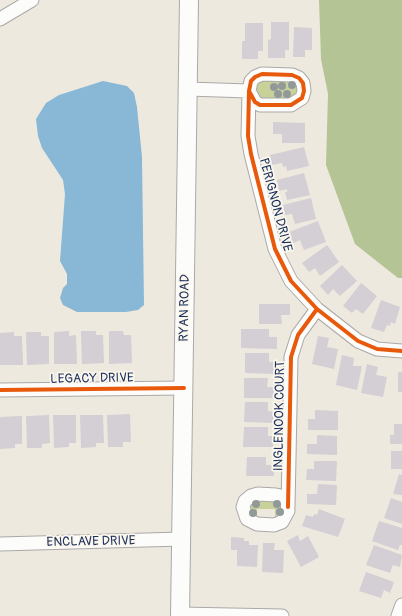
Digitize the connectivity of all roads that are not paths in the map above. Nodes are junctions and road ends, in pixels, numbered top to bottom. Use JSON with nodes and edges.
{"nodes":[{"id":1,"x":32,"y":0,"type":"edge"},
{"id":2,"x":189,"y":0,"type":"edge"},
{"id":3,"x":1,"y":16,"type":"edge"},
{"id":4,"x":188,"y":89,"type":"junction"},
{"id":5,"x":249,"y":91,"type":"junction"},
{"id":6,"x":266,"y":106,"type":"junction"},
{"id":7,"x":248,"y":124,"type":"junction"},
{"id":8,"x":317,"y":309,"type":"junction"},
{"id":9,"x":402,"y":351,"type":"edge"},
{"id":10,"x":184,"y":388,"type":"junction"},
{"id":11,"x":0,"y":390,"type":"edge"},
{"id":12,"x":289,"y":484,"type":"junction"},
{"id":13,"x":271,"y":494,"type":"junction"},
{"id":14,"x":288,"y":507,"type":"junction"},
{"id":15,"x":182,"y":539,"type":"junction"},
{"id":16,"x":0,"y":544,"type":"edge"},
{"id":17,"x":402,"y":605,"type":"edge"},
{"id":18,"x":180,"y":615,"type":"edge"},
{"id":19,"x":282,"y":616,"type":"edge"},
{"id":20,"x":398,"y":616,"type":"edge"}],
"edges":[{"from":1,"to":3,"type":"street"},
{"from":2,"to":4,"type":"main road","name":"RYAN ROAD"},
{"from":4,"to":5,"type":"street"},
{"from":4,"to":10,"type":"main road","name":"RYAN ROAD"},
{"from":5,"to":6,"type":"street"},
{"from":5,"to":6,"type":"street"},
{"from":5,"to":7,"type":"street","name":"PERIGNON DRIVE"},
{"from":6,"to":7,"type":"street"},
{"from":7,"to":8,"type":"street","name":"PERIGNON DRIVE"},
{"from":8,"to":9,"type":"street","name":"PERIGNON DRIVE"},
{"from":8,"to":12,"type":"street","name":"INGLENOOK COURT"},
{"from":10,"to":11,"type":"street","name":"LEGACY DRIVE"},
{"from":10,"to":15,"type":"main road","name":"RYAN ROAD"},
{"from":12,"to":13,"type":"street","name":"INGLENOOK COURT"},
{"from":12,"to":14,"type":"street","name":"INGLENOOK COURT"},
{"from":13,"to":14,"type":"street"},
{"from":13,"to":14,"type":"street","name":"INGLENOOK COURT"},
{"from":15,"to":16,"type":"street","name":"ENCLAVE DRIVE"},
{"from":15,"to":18,"type":"main road","name":"RYAN ROAD"},
{"from":17,"to":20,"type":"street"},
{"from":18,"to":19,"type":"street"}]}
